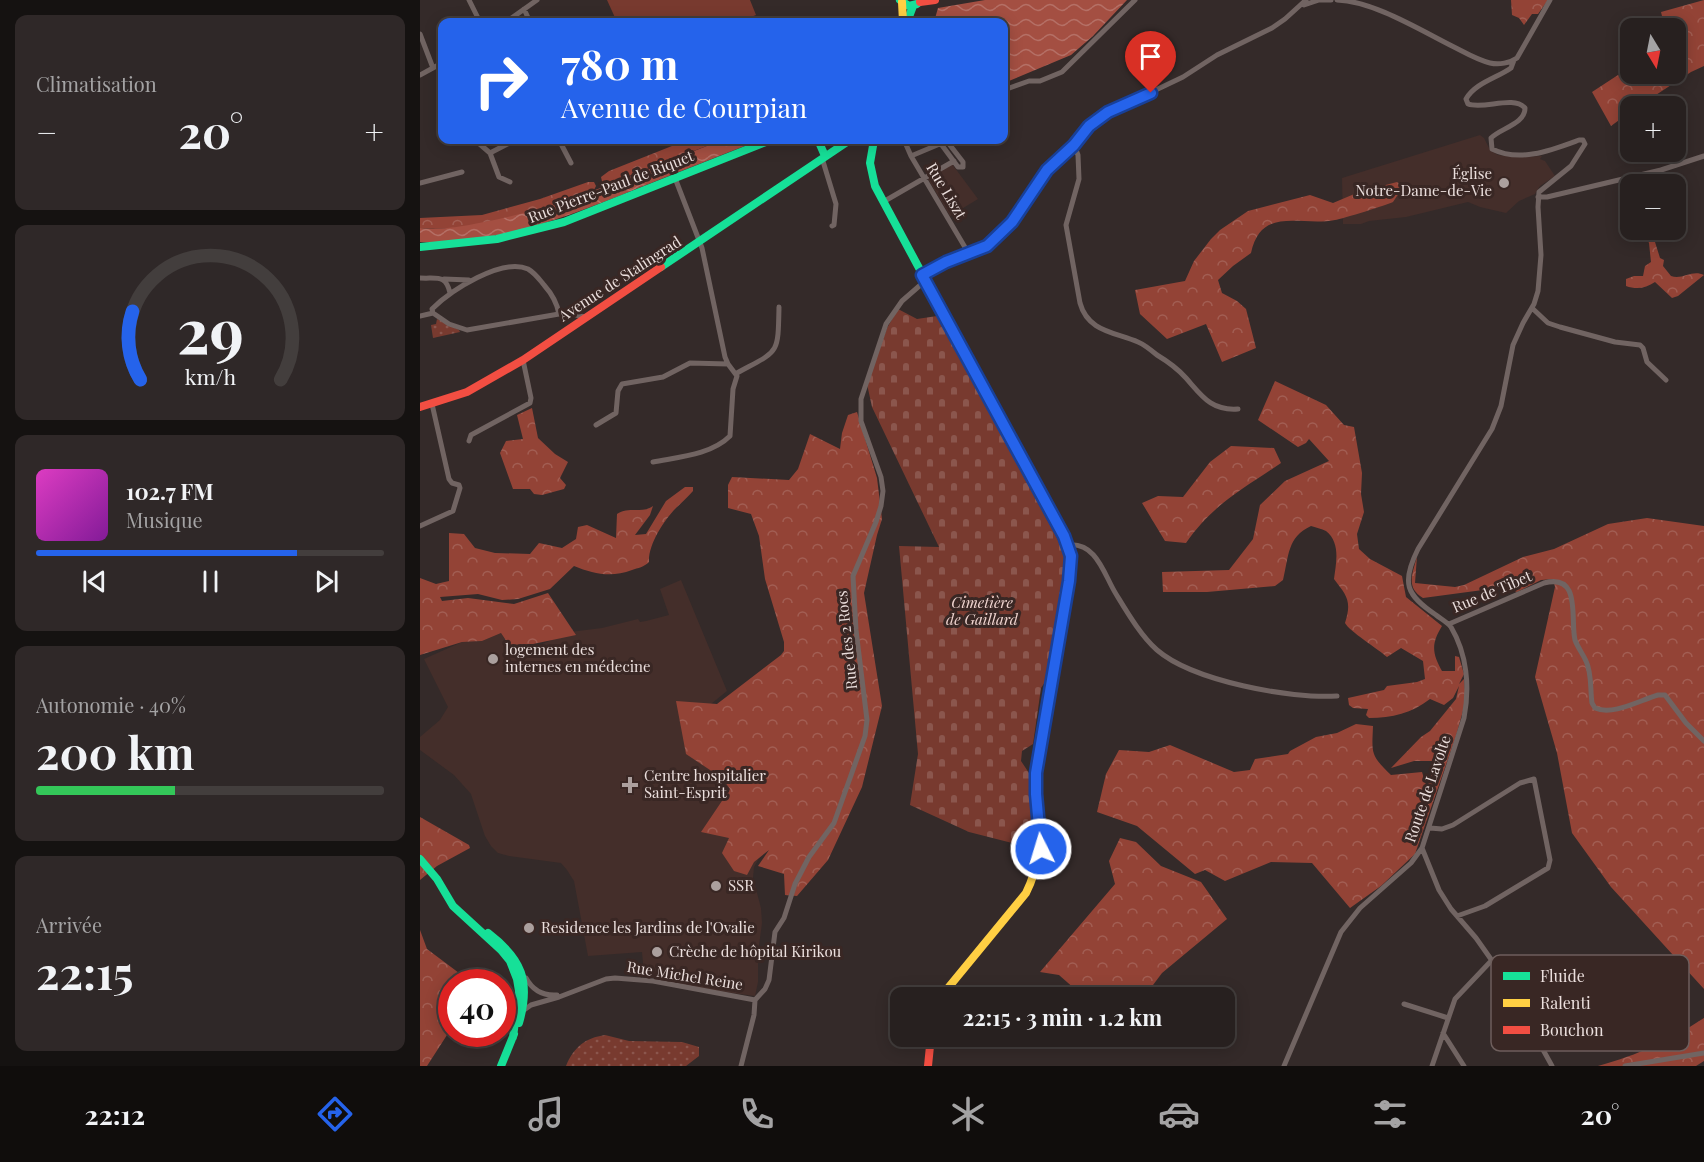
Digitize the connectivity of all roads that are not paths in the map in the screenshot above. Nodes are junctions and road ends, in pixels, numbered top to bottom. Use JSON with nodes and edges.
{"nodes":[{"id":1,"x":469,"y":0,"type":"edge"},
{"id":2,"x":537,"y":0,"type":"edge"},
{"id":3,"x":935,"y":0,"type":"edge"},
{"id":4,"x":1135,"y":0,"type":"edge"},
{"id":5,"x":1306,"y":0,"type":"edge"},
{"id":6,"x":1314,"y":0,"type":"edge"},
{"id":7,"x":1319,"y":0,"type":"edge"},
{"id":8,"x":1331,"y":0,"type":"edge"},
{"id":9,"x":1337,"y":0,"type":"edge"},
{"id":10,"x":1550,"y":0,"type":"edge"},
{"id":11,"x":901,"y":1,"type":"edge"},
{"id":12,"x":918,"y":3,"type":"edge"},
{"id":13,"x":1301,"y":5,"type":"junction"},
{"id":14,"x":524,"y":9,"type":"junction"},
{"id":15,"x":478,"y":18,"type":"edge"},
{"id":16,"x":512,"y":18,"type":"edge"},
{"id":17,"x":528,"y":18,"type":"edge"},
{"id":18,"x":904,"y":18,"type":"edge"},
{"id":19,"x":908,"y":18,"type":"edge"},
{"id":20,"x":420,"y":34,"type":"edge"},
{"id":21,"x":1515,"y":59,"type":"junction"},
{"id":22,"x":438,"y":67,"type":"edge"},
{"id":23,"x":433,"y":68,"type":"junction"},
{"id":24,"x":420,"y":75,"type":"edge"},
{"id":25,"x":1008,"y":89,"type":"edge"},
{"id":26,"x":480,"y":144,"type":"edge"},
{"id":27,"x":507,"y":144,"type":"edge"},
{"id":28,"x":561,"y":144,"type":"edge"},
{"id":29,"x":761,"y":144,"type":"edge"},
{"id":30,"x":819,"y":144,"type":"edge"},
{"id":31,"x":840,"y":144,"type":"edge"},
{"id":32,"x":844,"y":144,"type":"edge"},
{"id":33,"x":869,"y":144,"type":"edge"},
{"id":34,"x":873,"y":144,"type":"edge"},
{"id":35,"x":906,"y":144,"type":"edge"},
{"id":36,"x":937,"y":144,"type":"edge"},
{"id":37,"x":946,"y":144,"type":"edge"},
{"id":38,"x":947,"y":144,"type":"edge"},
{"id":39,"x":1074,"y":145,"type":"junction"},
{"id":40,"x":490,"y":153,"type":"junction"},
{"id":41,"x":911,"y":156,"type":"junction"},
{"id":42,"x":1704,"y":156,"type":"edge"},
{"id":43,"x":823,"y":157,"type":"junction"},
{"id":44,"x":870,"y":158,"type":"junction"},
{"id":45,"x":954,"y":161,"type":"junction"},
{"id":46,"x":570,"y":163,"type":"dead end"},
{"id":47,"x":462,"y":172,"type":"dead end"},
{"id":48,"x":675,"y":178,"type":"junction"},
{"id":49,"x":926,"y":179,"type":"junction"},
{"id":50,"x":510,"y":182,"type":"dead end"},
{"id":51,"x":420,"y":183,"type":"edge"},
{"id":52,"x":1538,"y":197,"type":"junction"},
{"id":53,"x":883,"y":202,"type":"junction"},
{"id":54,"x":832,"y":226,"type":"dead end"},
{"id":55,"x":700,"y":242,"type":"junction"},
{"id":56,"x":420,"y":247,"type":"edge"},
{"id":57,"x":969,"y":254,"type":"junction"},
{"id":58,"x":420,"y":278,"type":"edge"},
{"id":59,"x":923,"y":278,"type":"junction"},
{"id":60,"x":444,"y":279,"type":"junction"},
{"id":61,"x":469,"y":280,"type":"junction"},
{"id":62,"x":450,"y":293,"type":"junction"},
{"id":63,"x":779,"y":307,"type":"dead end"},
{"id":64,"x":1532,"y":308,"type":"junction"},
{"id":65,"x":433,"y":313,"type":"junction"},
{"id":66,"x":562,"y":314,"type":"junction"},
{"id":67,"x":420,"y":316,"type":"edge"},
{"id":68,"x":585,"y":317,"type":"junction"},
{"id":69,"x":577,"y":322,"type":"junction"},
{"id":70,"x":523,"y":360,"type":"junction"},
{"id":71,"x":728,"y":364,"type":"junction"},
{"id":72,"x":737,"y":373,"type":"junction"},
{"id":73,"x":1666,"y":380,"type":"dead end"},
{"id":74,"x":432,"y":404,"type":"junction"},
{"id":75,"x":420,"y":407,"type":"edge"},
{"id":76,"x":1238,"y":409,"type":"dead end"},
{"id":77,"x":596,"y":425,"type":"dead end"},
{"id":78,"x":469,"y":441,"type":"dead end"},
{"id":79,"x":653,"y":462,"type":"dead end"},
{"id":80,"x":420,"y":526,"type":"edge"},
{"id":81,"x":1068,"y":545,"type":"junction"},
{"id":82,"x":1449,"y":624,"type":"junction"},
{"id":83,"x":1337,"y":696,"type":"dead end"},
{"id":84,"x":1704,"y":741,"type":"edge"},
{"id":85,"x":1430,"y":828,"type":"junction"},
{"id":86,"x":1422,"y":848,"type":"junction"},
{"id":87,"x":1416,"y":857,"type":"junction"},
{"id":88,"x":420,"y":859,"type":"edge"},
{"id":89,"x":1428,"y":863,"type":"junction"},
{"id":90,"x":1457,"y":916,"type":"junction"},
{"id":91,"x":464,"y":917,"type":"junction"},
{"id":92,"x":1491,"y":959,"type":"edge"},
{"id":93,"x":1491,"y":961,"type":"edge"},
{"id":94,"x":520,"y":968,"type":"junction"},
{"id":95,"x":949,"y":987,"type":"edge"},
{"id":96,"x":576,"y":991,"type":"junction"},
{"id":97,"x":543,"y":995,"type":"junction"},
{"id":98,"x":755,"y":1000,"type":"junction"},
{"id":99,"x":523,"y":1001,"type":"junction"},
{"id":100,"x":538,"y":1002,"type":"junction"},
{"id":101,"x":1404,"y":1004,"type":"dead end"},
{"id":102,"x":1448,"y":1018,"type":"junction"},
{"id":103,"x":1443,"y":1033,"type":"junction"},
{"id":104,"x":930,"y":1047,"type":"edge"},
{"id":105,"x":1544,"y":1051,"type":"edge"},
{"id":106,"x":1704,"y":1053,"type":"edge"},
{"id":107,"x":501,"y":1066,"type":"edge"},
{"id":108,"x":741,"y":1066,"type":"edge"},
{"id":109,"x":928,"y":1066,"type":"edge"},
{"id":110,"x":1284,"y":1066,"type":"edge"},
{"id":111,"x":1432,"y":1066,"type":"edge"},
{"id":112,"x":1464,"y":1066,"type":"edge"},
{"id":113,"x":1552,"y":1066,"type":"edge"},
{"id":114,"x":1625,"y":1066,"type":"edge"}],
"edges":[{"from":1,"to":15,"type":"street"},
{"from":2,"to":14,"type":"street"},
{"from":3,"to":12,"type":"street"},
{"from":4,"to":25,"type":"street"},
{"from":5,"to":13,"type":"street","name":"Rue des 2 Rocs"},
{"from":6,"to":7,"type":"street"},
{"from":7,"to":8,"type":"street"},
{"from":7,"to":13,"type":"street"},
{"from":9,"to":21,"type":"street"},
{"from":10,"to":21,"type":"street"},
{"from":11,"to":12,"type":"street"},
{"from":11,"to":18,"type":"street"},
{"from":12,"to":19,"type":"street"},
{"from":13,"to":39,"type":"street","name":"Rue des 2 Rocs"},
{"from":14,"to":16,"type":"street"},
{"from":14,"to":17,"type":"street"},
{"from":20,"to":23,"type":"street"},
{"from":21,"to":52,"type":"street"},
{"from":22,"to":23,"type":"street"},
{"from":23,"to":24,"type":"street"},
{"from":26,"to":40,"type":"street"},
{"from":27,"to":40,"type":"street"},
{"from":28,"to":46,"type":"street"},
{"from":29,"to":48,"type":"street","name":"Rue Pierre-Paul de Riquet"},
{"from":30,"to":43,"type":"street"},
{"from":31,"to":43,"type":"street","name":"Avenue de Stalingrad"},
{"from":32,"to":43,"type":"street","name":"Avenue de Stalingrad"},
{"from":33,"to":44,"type":"street"},
{"from":34,"to":44,"type":"street"},
{"from":35,"to":41,"type":"street","name":"Rue Liszt"},
{"from":36,"to":41,"type":"street"},
{"from":37,"to":45,"type":"street"},
{"from":38,"to":45,"type":"street"},
{"from":39,"to":57,"type":"street","name":"Rue des 2 Rocs"},
{"from":39,"to":76,"type":"street"},
{"from":40,"to":50,"type":"street"},
{"from":41,"to":49,"type":"street","name":"Rue Liszt"},
{"from":42,"to":52,"type":"street"},
{"from":43,"to":54,"type":"street"},
{"from":43,"to":55,"type":"street","name":"Avenue de Stalingrad"},
{"from":44,"to":53,"type":"street"},
{"from":45,"to":49,"type":"street"},
{"from":47,"to":51,"type":"street"},
{"from":48,"to":55,"type":"street"},
{"from":48,"to":56,"type":"street","name":"Rue Pierre-Paul de Riquet"},
{"from":49,"to":53,"type":"street"},
{"from":49,"to":57,"type":"street","name":"Rue Liszt"},
{"from":52,"to":64,"type":"street"},
{"from":53,"to":59,"type":"street"},
{"from":55,"to":68,"type":"street","name":"Avenue de Stalingrad"},
{"from":55,"to":71,"type":"street"},
{"from":57,"to":59,"type":"street","name":"Rue des 2 Rocs"},
{"from":58,"to":60,"type":"street"},
{"from":59,"to":81,"type":"street"},
{"from":59,"to":98,"type":"street","name":"Rue des 2 Rocs"},
{"from":60,"to":61,"type":"street"},
{"from":60,"to":62,"type":"street"},
{"from":61,"to":62,"type":"street"},
{"from":61,"to":66,"type":"street"},
{"from":62,"to":65,"type":"street"},
{"from":63,"to":72,"type":"street"},
{"from":64,"to":73,"type":"street"},
{"from":64,"to":82,"type":"street"},
{"from":65,"to":66,"type":"street"},
{"from":65,"to":67,"type":"street"},
{"from":66,"to":68,"type":"street"},
{"from":66,"to":69,"type":"street"},
{"from":68,"to":69,"type":"street","name":"Avenue de Stalingrad"},
{"from":69,"to":70,"type":"street","name":"Avenue de Stalingrad"},
{"from":70,"to":74,"type":"street","name":"Avenue de Stalingrad"},
{"from":70,"to":78,"type":"street"},
{"from":71,"to":72,"type":"street"},
{"from":71,"to":77,"type":"street"},
{"from":72,"to":79,"type":"street"},
{"from":74,"to":75,"type":"street","name":"Avenue de Stalingrad"},
{"from":74,"to":80,"type":"street"},
{"from":81,"to":83,"type":"street"},
{"from":81,"to":95,"type":"street"},
{"from":82,"to":84,"type":"street","name":"Rue de Tibet"},
{"from":82,"to":85,"type":"street","name":"Route de Lavolte"},
{"from":85,"to":86,"type":"street","name":"Route de Lavolte"},
{"from":85,"to":90,"type":"street"},
{"from":86,"to":87,"type":"street","name":"Route de Lavolte"},
{"from":86,"to":89,"type":"street"},
{"from":87,"to":89,"type":"street"},
{"from":87,"to":110,"type":"street","name":"Route de Lavolte"},
{"from":88,"to":91,"type":"street"},
{"from":89,"to":90,"type":"street"},
{"from":90,"to":92,"type":"street"},
{"from":91,"to":94,"type":"street"},
{"from":91,"to":99,"type":"street"},
{"from":93,"to":102,"type":"street"},
{"from":94,"to":97,"type":"street"},
{"from":94,"to":99,"type":"street"},
{"from":96,"to":97,"type":"street","name":"Rue Michel Reine"},
{"from":96,"to":98,"type":"street","name":"Rue Michel Reine"},
{"from":96,"to":100,"type":"street","name":"Rue Michel Reine"},
{"from":97,"to":99,"type":"street","name":"Rue Michel Reine"},
{"from":98,"to":108,"type":"street"},
{"from":99,"to":100,"type":"street","name":"Rue Michel Reine"},
{"from":99,"to":100,"type":"street","name":"Rue Michel Reine"},
{"from":99,"to":107,"type":"street"},
{"from":101,"to":102,"type":"street"},
{"from":102,"to":103,"type":"street"},
{"from":103,"to":111,"type":"street"},
{"from":103,"to":112,"type":"street"},
{"from":104,"to":109,"type":"street"},
{"from":105,"to":113,"type":"street"},
{"from":106,"to":114,"type":"street"}]}
